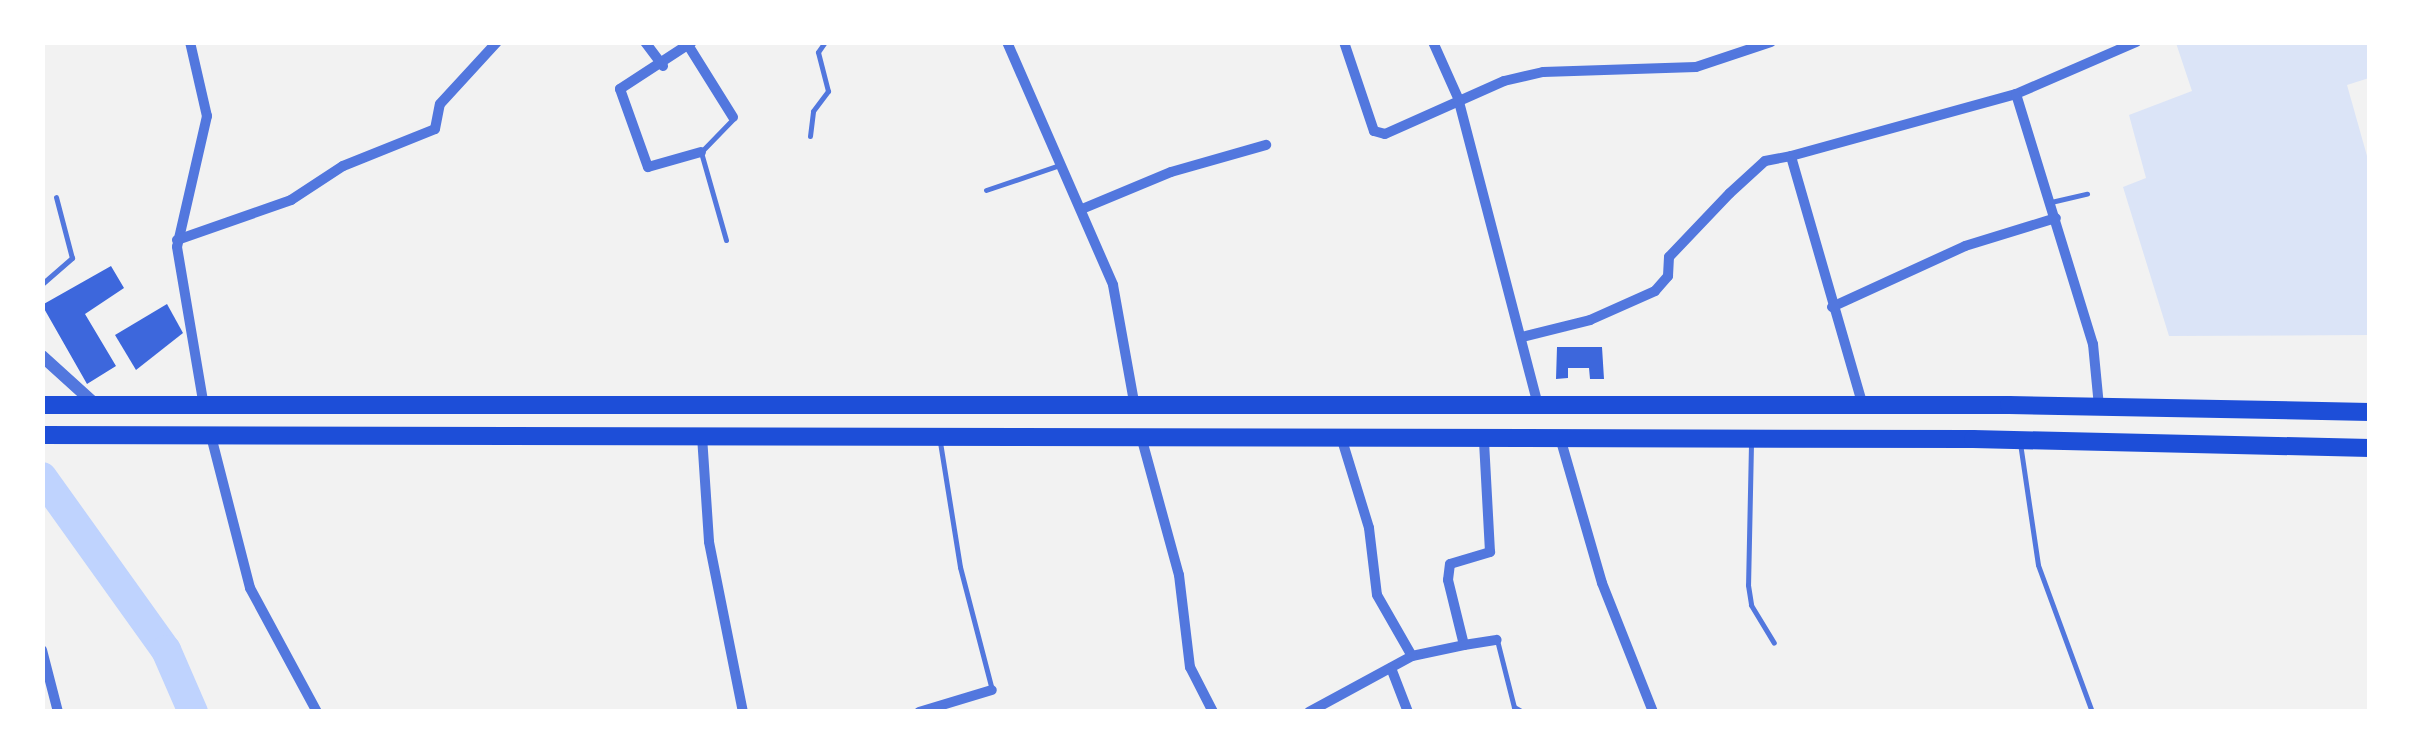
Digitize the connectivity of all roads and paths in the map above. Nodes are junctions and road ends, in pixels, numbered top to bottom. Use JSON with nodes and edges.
{"nodes":[{"id":1,"x":190,"y":42,"type":"edge"},
{"id":2,"x":497,"y":42,"type":"edge"},
{"id":3,"x":645,"y":42,"type":"edge"},
{"id":4,"x":824,"y":42,"type":"edge"},
{"id":5,"x":1007,"y":42,"type":"edge"},
{"id":6,"x":1344,"y":42,"type":"edge"},
{"id":7,"x":1433,"y":42,"type":"edge"},
{"id":8,"x":1771,"y":42,"type":"edge"},
{"id":9,"x":2136,"y":42,"type":"edge"},
{"id":10,"x":690,"y":44,"type":"edge"},
{"id":11,"x":663,"y":66,"type":"junction"},
{"id":12,"x":2016,"y":94,"type":"junction"},
{"id":13,"x":1458,"y":98,"type":"junction"},
{"id":14,"x":733,"y":117,"type":"joint"},
{"id":15,"x":810,"y":136,"type":"dead end"},
{"id":16,"x":1266,"y":145,"type":"dead end"},
{"id":17,"x":701,"y":152,"type":"junction"},
{"id":18,"x":1791,"y":156,"type":"junction"},
{"id":19,"x":1058,"y":166,"type":"junction"},
{"id":20,"x":986,"y":190,"type":"dead end"},
{"id":21,"x":2087,"y":194,"type":"dead end"},
{"id":22,"x":56,"y":197,"type":"dead end"},
{"id":23,"x":2051,"y":202,"type":"junction"},
{"id":24,"x":1082,"y":208,"type":"junction"},
{"id":25,"x":2056,"y":218,"type":"junction"},
{"id":26,"x":177,"y":240,"type":"junction"},
{"id":27,"x":726,"y":240,"type":"dead end"},
{"id":28,"x":42,"y":284,"type":"edge"},
{"id":29,"x":1832,"y":307,"type":"junction"},
{"id":30,"x":1522,"y":337,"type":"junction"},
{"id":31,"x":42,"y":356,"type":"edge"},
{"id":32,"x":42,"y":405,"type":"edge"},
{"id":33,"x":92,"y":405,"type":"junction"},
{"id":34,"x":1538,"y":405,"type":"junction"},
{"id":35,"x":204,"y":406,"type":"junction"},
{"id":36,"x":1805,"y":406,"type":"junction"},
{"id":37,"x":1864,"y":406,"type":"junction"},
{"id":38,"x":2099,"y":406,"type":"junction"},
{"id":39,"x":1136,"y":408,"type":"junction"},
{"id":40,"x":2370,"y":412,"type":"edge"},
{"id":41,"x":42,"y":435,"type":"edge"},
{"id":42,"x":211,"y":436,"type":"junction"},
{"id":43,"x":702,"y":436,"type":"junction"},
{"id":44,"x":940,"y":439,"type":"junction"},
{"id":45,"x":1142,"y":440,"type":"junction"},
{"id":46,"x":1342,"y":440,"type":"junction"},
{"id":47,"x":1484,"y":440,"type":"junction"},
{"id":48,"x":2019,"y":440,"type":"junction"},
{"id":49,"x":1560,"y":441,"type":"junction"},
{"id":50,"x":1750,"y":441,"type":"junction"},
{"id":51,"x":1804,"y":441,"type":"junction"},
{"id":52,"x":2367,"y":453,"type":"edge"},
{"id":53,"x":1497,"y":640,"type":"joint"},
{"id":54,"x":1774,"y":643,"type":"dead end"},
{"id":55,"x":1464,"y":645,"type":"junction"},
{"id":56,"x":42,"y":650,"type":"edge"},
{"id":57,"x":1412,"y":656,"type":"junction"},
{"id":58,"x":46,"y":667,"type":"edge"},
{"id":59,"x":1391,"y":668,"type":"junction"},
{"id":60,"x":992,"y":690,"type":"joint"},
{"id":61,"x":1511,"y":709,"type":"edge"},
{"id":62,"x":58,"y":712,"type":"edge"},
{"id":63,"x":317,"y":712,"type":"edge"},
{"id":64,"x":744,"y":712,"type":"edge"},
{"id":65,"x":919,"y":712,"type":"edge"},
{"id":66,"x":1213,"y":712,"type":"edge"},
{"id":67,"x":1309,"y":712,"type":"edge"},
{"id":68,"x":1408,"y":712,"type":"edge"},
{"id":69,"x":1523,"y":712,"type":"edge"},
{"id":70,"x":1653,"y":712,"type":"edge"},
{"id":71,"x":2092,"y":712,"type":"edge"}],
"edges":[{"from":1,"to":26,"type":"street"},
{"from":2,"to":26,"type":"street"},
{"from":3,"to":11,"type":"street"},
{"from":4,"to":15,"type":"lane"},
{"from":5,"to":19,"type":"street"},
{"from":6,"to":13,"type":"street"},
{"from":7,"to":13,"type":"street"},
{"from":8,"to":13,"type":"street"},
{"from":9,"to":12,"type":"street"},
{"from":10,"to":11,"type":"street"},
{"from":10,"to":14,"type":"street"},
{"from":11,"to":17,"type":"street"},
{"from":12,"to":18,"type":"street"},
{"from":12,"to":23,"type":"street"},
{"from":13,"to":30,"type":"street"},
{"from":14,"to":17,"type":"lane"},
{"from":16,"to":24,"type":"street"},
{"from":17,"to":27,"type":"lane"},
{"from":18,"to":29,"type":"street"},
{"from":18,"to":30,"type":"street"},
{"from":19,"to":20,"type":"lane"},
{"from":19,"to":24,"type":"street"},
{"from":21,"to":23,"type":"lane"},
{"from":22,"to":28,"type":"lane"},
{"from":23,"to":25,"type":"street"},
{"from":24,"to":39,"type":"street"},
{"from":25,"to":29,"type":"street"},
{"from":25,"to":38,"type":"street"},
{"from":26,"to":35,"type":"street"},
{"from":29,"to":37,"type":"street"},
{"from":30,"to":34,"type":"street"},
{"from":31,"to":33,"type":"street"},
{"from":32,"to":33,"type":"main road"},
{"from":33,"to":35,"type":"main road"},
{"from":34,"to":36,"type":"main road"},
{"from":34,"to":39,"type":"main road"},
{"from":35,"to":39,"type":"main road"},
{"from":35,"to":42,"type":"main road"},
{"from":36,"to":37,"type":"main road"},
{"from":36,"to":51,"type":"main road"},
{"from":37,"to":38,"type":"main road"},
{"from":38,"to":40,"type":"main road"},
{"from":39,"to":45,"type":"main road"},
{"from":41,"to":42,"type":"main road"},
{"from":42,"to":43,"type":"main road"},
{"from":42,"to":63,"type":"street"},
{"from":43,"to":44,"type":"main road"},
{"from":43,"to":64,"type":"street"},
{"from":44,"to":45,"type":"main road"},
{"from":44,"to":60,"type":"lane"},
{"from":45,"to":46,"type":"main road"},
{"from":45,"to":66,"type":"street"},
{"from":46,"to":47,"type":"main road"},
{"from":46,"to":57,"type":"street"},
{"from":47,"to":49,"type":"main road"},
{"from":47,"to":55,"type":"street"},
{"from":48,"to":51,"type":"main road"},
{"from":48,"to":52,"type":"main road"},
{"from":48,"to":71,"type":"lane"},
{"from":49,"to":50,"type":"main road"},
{"from":49,"to":70,"type":"street"},
{"from":50,"to":51,"type":"main road"},
{"from":50,"to":54,"type":"lane"},
{"from":53,"to":55,"type":"street"},
{"from":53,"to":61,"type":"lane"},
{"from":55,"to":57,"type":"street"},
{"from":56,"to":58,"type":"street"},
{"from":57,"to":59,"type":"street"},
{"from":58,"to":62,"type":"street"},
{"from":59,"to":67,"type":"street"},
{"from":59,"to":68,"type":"street"},
{"from":60,"to":65,"type":"street"},
{"from":61,"to":69,"type":"lane"}]}
